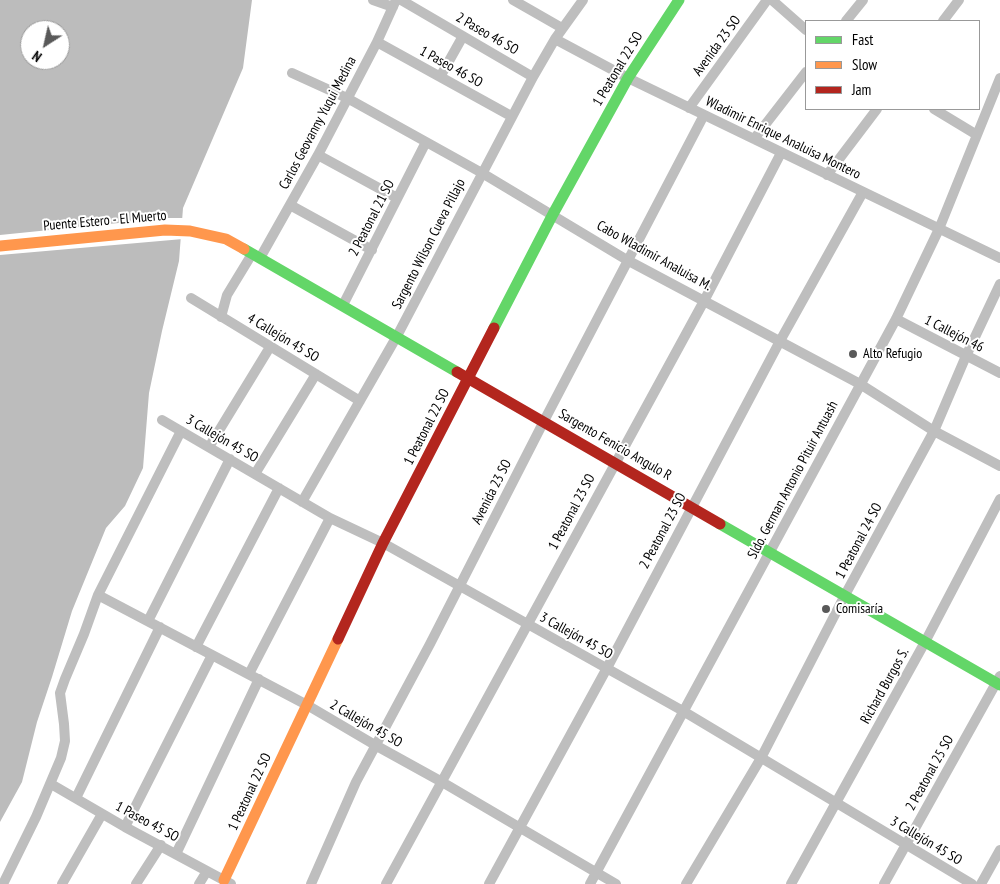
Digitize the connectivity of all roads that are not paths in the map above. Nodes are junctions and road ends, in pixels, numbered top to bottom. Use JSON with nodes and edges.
{"nodes":[{"id":1,"x":373,"y":0,"type":"edge"},
{"id":2,"x":401,"y":0,"type":"edge"},
{"id":3,"x":513,"y":0,"type":"edge"},
{"id":4,"x":583,"y":0,"type":"edge"},
{"id":5,"x":679,"y":0,"type":"edge"},
{"id":6,"x":767,"y":0,"type":"edge"},
{"id":7,"x":772,"y":0,"type":"edge"},
{"id":8,"x":863,"y":0,"type":"edge"},
{"id":9,"x":960,"y":0,"type":"edge"},
{"id":10,"x":394,"y":4,"type":"edge"},
{"id":11,"x":847,"y":20,"type":"edge"},
{"id":12,"x":945,"y":20,"type":"edge"},
{"id":13,"x":562,"y":28,"type":"junction"},
{"id":14,"x":805,"y":29,"type":"edge"},
{"id":15,"x":463,"y":36,"type":"junction"},
{"id":16,"x":555,"y":39,"type":"junction"},
{"id":17,"x":377,"y":42,"type":"junction"},
{"id":18,"x":292,"y":73,"type":"dead end"},
{"id":19,"x":805,"y":73,"type":"edge"},
{"id":20,"x":440,"y":77,"type":"junction"},
{"id":21,"x":533,"y":77,"type":"junction"},
{"id":22,"x":628,"y":78,"type":"junction"},
{"id":23,"x":1000,"y":78,"type":"edge"},
{"id":24,"x":347,"y":98,"type":"junction"},
{"id":25,"x":689,"y":108,"type":"junction"},
{"id":26,"x":876,"y":110,"type":"edge"},
{"id":27,"x":936,"y":110,"type":"edge"},
{"id":28,"x":704,"y":115,"type":"junction"},
{"id":29,"x":511,"y":116,"type":"junction"},
{"id":30,"x":977,"y":135,"type":"junction"},
{"id":31,"x":754,"y":139,"type":"junction"},
{"id":32,"x":426,"y":142,"type":"junction"},
{"id":33,"x":781,"y":152,"type":"junction"},
{"id":34,"x":318,"y":155,"type":"junction"},
{"id":35,"x":482,"y":173,"type":"junction"},
{"id":36,"x":828,"y":175,"type":"junction"},
{"id":37,"x":863,"y":192,"type":"junction"},
{"id":38,"x":397,"y":198,"type":"junction"},
{"id":39,"x":290,"y":205,"type":"junction"},
{"id":40,"x":553,"y":214,"type":"junction"},
{"id":41,"x":939,"y":229,"type":"junction"},
{"id":42,"x":213,"y":235,"type":"joint"},
{"id":43,"x":0,"y":246,"type":"edge"},
{"id":44,"x":372,"y":250,"type":"junction"},
{"id":45,"x":256,"y":256,"type":"junction"},
{"id":46,"x":1000,"y":258,"type":"edge"},
{"id":47,"x":628,"y":260,"type":"junction"},
{"id":48,"x":1000,"y":284,"type":"edge"},
{"id":49,"x":191,"y":298,"type":"dead end"},
{"id":50,"x":704,"y":301,"type":"junction"},
{"id":51,"x":344,"y":305,"type":"junction"},
{"id":52,"x":221,"y":317,"type":"junction"},
{"id":53,"x":896,"y":319,"type":"junction"},
{"id":54,"x":397,"y":336,"type":"junction"},
{"id":55,"x":780,"y":341,"type":"junction"},
{"id":56,"x":270,"y":346,"type":"junction"},
{"id":57,"x":966,"y":356,"type":"junction"},
{"id":58,"x":1000,"y":373,"type":"edge"},
{"id":59,"x":316,"y":374,"type":"junction"},
{"id":60,"x":469,"y":378,"type":"junction"},
{"id":61,"x":860,"y":384,"type":"junction"},
{"id":62,"x":360,"y":401,"type":"junction"},
{"id":63,"x":162,"y":420,"type":"dead end"},
{"id":64,"x":544,"y":421,"type":"junction"},
{"id":65,"x":181,"y":431,"type":"junction"},
{"id":66,"x":934,"y":431,"type":"junction"},
{"id":67,"x":209,"y":447,"type":"junction"},
{"id":68,"x":230,"y":459,"type":"junction"},
{"id":69,"x":614,"y":463,"type":"junction"},
{"id":70,"x":1000,"y":466,"type":"edge"},
{"id":71,"x":255,"y":474,"type":"junction"},
{"id":72,"x":279,"y":488,"type":"junction"},
{"id":73,"x":1000,"y":499,"type":"edge"},
{"id":74,"x":302,"y":502,"type":"junction"},
{"id":75,"x":692,"y":507,"type":"junction"},
{"id":76,"x":330,"y":518,"type":"junction"},
{"id":77,"x":383,"y":544,"type":"junction"},
{"id":78,"x":770,"y":552,"type":"junction"},
{"id":79,"x":459,"y":585,"type":"junction"},
{"id":80,"x":98,"y":595,"type":"junction"},
{"id":81,"x":845,"y":595,"type":"junction"},
{"id":82,"x":148,"y":621,"type":"junction"},
{"id":83,"x":527,"y":624,"type":"junction"},
{"id":84,"x":160,"y":627,"type":"junction"},
{"id":85,"x":925,"y":642,"type":"junction"},
{"id":86,"x":196,"y":647,"type":"junction"},
{"id":87,"x":212,"y":655,"type":"junction"},
{"id":88,"x":607,"y":668,"type":"junction"},
{"id":89,"x":249,"y":674,"type":"junction"},
{"id":90,"x":259,"y":679,"type":"junction"},
{"id":91,"x":999,"y":681,"type":"edge"},
{"id":92,"x":307,"y":704,"type":"junction"},
{"id":93,"x":683,"y":711,"type":"junction"},
{"id":94,"x":375,"y":746,"type":"junction"},
{"id":95,"x":761,"y":758,"type":"junction"},
{"id":96,"x":442,"y":782,"type":"junction"},
{"id":97,"x":51,"y":784,"type":"junction"},
{"id":98,"x":76,"y":798,"type":"junction"},
{"id":99,"x":836,"y":804,"type":"junction"},
{"id":100,"x":102,"y":814,"type":"junction"},
{"id":101,"x":125,"y":827,"type":"junction"},
{"id":102,"x":520,"y":828,"type":"junction"},
{"id":103,"x":906,"y":844,"type":"junction"},
{"id":104,"x":161,"y":846,"type":"junction"},
{"id":105,"x":1000,"y":850,"type":"edge"},
{"id":106,"x":176,"y":854,"type":"junction"},
{"id":107,"x":207,"y":871,"type":"junction"},
{"id":108,"x":596,"y":872,"type":"junction"},
{"id":109,"x":228,"y":882,"type":"edge"},
{"id":110,"x":3,"y":884,"type":"edge"},
{"id":111,"x":62,"y":884,"type":"edge"},
{"id":112,"x":136,"y":884,"type":"edge"},
{"id":113,"x":199,"y":884,"type":"edge"},
{"id":114,"x":311,"y":884,"type":"edge"},
{"id":115,"x":386,"y":884,"type":"edge"},
{"id":116,"x":488,"y":884,"type":"edge"},
{"id":117,"x":590,"y":884,"type":"edge"},
{"id":118,"x":616,"y":884,"type":"edge"},
{"id":119,"x":686,"y":884,"type":"edge"},
{"id":120,"x":791,"y":884,"type":"edge"},
{"id":121,"x":884,"y":884,"type":"edge"},
{"id":122,"x":972,"y":884,"type":"edge"},
{"id":123,"x":981,"y":884,"type":"edge"}],
"edges":[{"from":1,"to":10,"type":"street"},
{"from":2,"to":15,"type":"street","name":"2 Paseo 46 SO"},
{"from":3,"to":13,"type":"street"},
{"from":4,"to":13,"type":"street","name":"Sargento Wilson Cueva Pillajo"},
{"from":5,"to":22,"type":"street","name":"1 Peatonal 22 SO"},
{"from":6,"to":25,"type":"street","name":"Avenida 23 SO"},
{"from":7,"to":14,"type":"street"},
{"from":8,"to":11,"type":"street"},
{"from":9,"to":12,"type":"street"},
{"from":10,"to":17,"type":"street","name":"Carlos Geovanny Yuqui Medina"},
{"from":13,"to":16,"type":"street","name":"Sargento Wilson Cueva Pillajo"},
{"from":15,"to":20,"type":"street"},
{"from":15,"to":21,"type":"street","name":"2 Paseo 46 SO"},
{"from":16,"to":21,"type":"street","name":"Sargento Wilson Cueva Pillajo"},
{"from":16,"to":22,"type":"street","name":"Wladimir Enrique Analuisa Montero"},
{"from":17,"to":20,"type":"street","name":"1 Paseo 46 SO"},
{"from":17,"to":24,"type":"street","name":"Carlos Geovanny Yuqui Medina"},
{"from":18,"to":24,"type":"street","name":"Cabo Wladimir Analuisa M."},
{"from":19,"to":31,"type":"street"},
{"from":20,"to":29,"type":"street","name":"1 Paseo 46 SO"},
{"from":21,"to":29,"type":"street","name":"Sargento Wilson Cueva Pillajo"},
{"from":22,"to":25,"type":"street","name":"Wladimir Enrique Analuisa Montero"},
{"from":22,"to":40,"type":"street","name":"1 Peatonal 22 SO"},
{"from":23,"to":30,"type":"street","name":"Sldo. German Antonio Pituir Antuash"},
{"from":24,"to":32,"type":"street","name":"Cabo Wladimir Analuisa M."},
{"from":24,"to":34,"type":"street","name":"Carlos Geovanny Yuqui Medina"},
{"from":25,"to":28,"type":"street","name":"Wladimir Enrique Analuisa Montero"},
{"from":26,"to":36,"type":"street"},
{"from":27,"to":30,"type":"street"},
{"from":28,"to":31,"type":"street","name":"Wladimir Enrique Analuisa Montero"},
{"from":28,"to":47,"type":"street","name":"Avenida 23 SO"},
{"from":29,"to":35,"type":"street","name":"Sargento Wilson Cueva Pillajo"},
{"from":30,"to":41,"type":"street","name":"Sldo. German Antonio Pituir Antuash"},
{"from":31,"to":33,"type":"street","name":"Wladimir Enrique Analuisa Montero"},
{"from":32,"to":35,"type":"street","name":"Cabo Wladimir Analuisa M."},
{"from":32,"to":38,"type":"street","name":"2 Peatonal 21 SO"},
{"from":33,"to":36,"type":"street","name":"Wladimir Enrique Analuisa Montero"},
{"from":33,"to":50,"type":"street","name":"1 Peatonal 23 SO"},
{"from":34,"to":38,"type":"street"},
{"from":34,"to":39,"type":"street","name":"Carlos Geovanny Yuqui Medina"},
{"from":35,"to":40,"type":"street","name":"Cabo Wladimir Analuisa M."},
{"from":35,"to":54,"type":"street","name":"Sargento Wilson Cueva Pillajo"},
{"from":36,"to":37,"type":"street","name":"Wladimir Enrique Analuisa Montero"},
{"from":37,"to":41,"type":"street","name":"Wladimir Enrique Analuisa Montero"},
{"from":37,"to":55,"type":"street","name":"2 Peatonal 23 SO"},
{"from":38,"to":44,"type":"street","name":"2 Peatonal 21 SO"},
{"from":39,"to":44,"type":"street"},
{"from":39,"to":45,"type":"street","name":"Carlos Geovanny Yuqui Medina"},
{"from":40,"to":47,"type":"street","name":"Cabo Wladimir Analuisa M."},
{"from":40,"to":60,"type":"street","name":"1 Peatonal 22 SO"},
{"from":41,"to":46,"type":"street","name":"Wladimir Enrique Analuisa Montero"},
{"from":41,"to":53,"type":"street","name":"Sldo. German Antonio Pituir Antuash"},
{"from":42,"to":43,"type":"street","name":"Puente Estero - El Muerto"},
{"from":42,"to":45,"type":"street","name":"Sargento Fenicio Angulo R"},
{"from":44,"to":51,"type":"street","name":"2 Peatonal 21 SO"},
{"from":45,"to":51,"type":"street","name":"Sargento Fenicio Angulo R"},
{"from":45,"to":52,"type":"street","name":"Carlos Geovanny Yuqui Medina"},
{"from":47,"to":50,"type":"street","name":"Cabo Wladimir Analuisa M."},
{"from":47,"to":64,"type":"street","name":"Avenida 23 SO"},
{"from":48,"to":57,"type":"street","name":"1 Peatonal 24 SO"},
{"from":49,"to":52,"type":"street","name":"4 Callejón 45 SO"},
{"from":50,"to":55,"type":"street","name":"Cabo Wladimir Analuisa M."},
{"from":50,"to":69,"type":"street","name":"1 Peatonal 23 SO"},
{"from":51,"to":54,"type":"street","name":"Sargento Fenicio Angulo R"},
{"from":52,"to":56,"type":"street","name":"4 Callejón 45 SO"},
{"from":53,"to":57,"type":"street","name":"1 Callejón 46"},
{"from":53,"to":61,"type":"street","name":"Sldo. German Antonio Pituir Antuash"},
{"from":54,"to":60,"type":"street","name":"Sargento Fenicio Angulo R"},
{"from":54,"to":62,"type":"street","name":"Sargento Wilson Cueva Pillajo"},
{"from":55,"to":61,"type":"street","name":"Cabo Wladimir Analuisa M."},
{"from":55,"to":75,"type":"street","name":"2 Peatonal 23 SO"},
{"from":56,"to":59,"type":"street","name":"4 Callejón 45 SO"},
{"from":56,"to":67,"type":"street"},
{"from":57,"to":58,"type":"street","name":"1 Callejón 46"},
{"from":57,"to":66,"type":"street","name":"1 Peatonal 24 SO"},
{"from":59,"to":62,"type":"street","name":"4 Callejón 45 SO"},
{"from":59,"to":71,"type":"street"},
{"from":60,"to":64,"type":"street","name":"Sargento Fenicio Angulo R"},
{"from":60,"to":77,"type":"street","name":"1 Peatonal 22 SO"},
{"from":61,"to":66,"type":"street","name":"Cabo Wladimir Analuisa M."},
{"from":61,"to":78,"type":"street","name":"Sldo. German Antonio Pituir Antuash"},
{"from":62,"to":74,"type":"street","name":"Sargento Wilson Cueva Pillajo"},
{"from":63,"to":65,"type":"street","name":"3 Callejón 45 SO"},
{"from":64,"to":69,"type":"street","name":"Sargento Fenicio Angulo R"},
{"from":64,"to":79,"type":"street","name":"Avenida 23 SO"},
{"from":65,"to":67,"type":"street","name":"3 Callejón 45 SO"},
{"from":65,"to":80,"type":"street"},
{"from":66,"to":70,"type":"street","name":"Cabo Wladimir Analuisa M."},
{"from":66,"to":81,"type":"street","name":"1 Peatonal 24 SO"},
{"from":67,"to":68,"type":"street","name":"3 Callejón 45 SO"},
{"from":68,"to":71,"type":"street","name":"3 Callejón 45 SO"},
{"from":68,"to":82,"type":"street"},
{"from":69,"to":75,"type":"street","name":"Sargento Fenicio Angulo R"},
{"from":69,"to":83,"type":"street","name":"1 Peatonal 23 SO"},
{"from":71,"to":72,"type":"street","name":"3 Callejón 45 SO"},
{"from":72,"to":74,"type":"street","name":"3 Callejón 45 SO"},
{"from":72,"to":86,"type":"street"},
{"from":73,"to":85,"type":"street","name":"Richard Burgos S."},
{"from":74,"to":76,"type":"street","name":"3 Callejón 45 SO"},
{"from":75,"to":78,"type":"street","name":"Sargento Fenicio Angulo R"},
{"from":75,"to":88,"type":"street","name":"2 Peatonal 23 SO"},
{"from":76,"to":77,"type":"street","name":"3 Callejón 45 SO"},
{"from":76,"to":89,"type":"street"},
{"from":77,"to":79,"type":"street","name":"3 Callejón 45 SO"},
{"from":77,"to":92,"type":"street","name":"1 Peatonal 22 SO"},
{"from":78,"to":81,"type":"street","name":"Sargento Fenicio Angulo R"},
{"from":78,"to":93,"type":"street","name":"Sldo. German Antonio Pituir Antuash"},
{"from":79,"to":83,"type":"street","name":"3 Callejón 45 SO"},
{"from":79,"to":94,"type":"street","name":"Avenida 23 SO"},
{"from":80,"to":82,"type":"street","name":"2 Callejón 45 SO"},
{"from":80,"to":97,"type":"street"},
{"from":81,"to":85,"type":"street","name":"Sargento Fenicio Angulo R"},
{"from":81,"to":95,"type":"street","name":"1 Peatonal 24 SO"},
{"from":82,"to":84,"type":"street","name":"2 Callejón 45 SO"},
{"from":83,"to":88,"type":"street","name":"3 Callejón 45 SO"},
{"from":83,"to":96,"type":"street","name":"1 Peatonal 23 SO"},
{"from":84,"to":86,"type":"street","name":"2 Callejón 45 SO"},
{"from":84,"to":98,"type":"street"},
{"from":85,"to":91,"type":"street","name":"Sargento Fenicio Angulo R"},
{"from":85,"to":99,"type":"street","name":"Richard Burgos S."},
{"from":86,"to":87,"type":"street","name":"2 Callejón 45 SO"},
{"from":87,"to":89,"type":"street","name":"2 Callejón 45 SO"},
{"from":87,"to":101,"type":"street"},
{"from":88,"to":93,"type":"street","name":"3 Callejón 45 SO"},
{"from":88,"to":102,"type":"street","name":"2 Peatonal 23 SO"},
{"from":89,"to":90,"type":"street","name":"2 Callejón 45 SO"},
{"from":90,"to":92,"type":"street","name":"2 Callejón 45 SO"},
{"from":90,"to":106,"type":"street"},
{"from":91,"to":103,"type":"street","name":"2 Peatonal 25 SO"},
{"from":92,"to":94,"type":"street","name":"2 Callejón 45 SO"},
{"from":92,"to":109,"type":"street","name":"1 Peatonal 22 SO"},
{"from":93,"to":95,"type":"street","name":"3 Callejón 45 SO"},
{"from":93,"to":108,"type":"street","name":"Sldo. German Antonio Pituir Antuash"},
{"from":94,"to":96,"type":"street","name":"2 Callejón 45 SO"},
{"from":94,"to":114,"type":"street","name":"Avenida 23 SO"},
{"from":95,"to":99,"type":"street","name":"3 Callejón 45 SO"},
{"from":95,"to":119,"type":"street","name":"1 Peatonal 24 SO"},
{"from":96,"to":102,"type":"street","name":"2 Callejón 45 SO"},
{"from":96,"to":115,"type":"street","name":"1 Peatonal 23 SO"},
{"from":97,"to":98,"type":"street","name":"1 Paseo 45 SO"},
{"from":97,"to":110,"type":"street"},
{"from":98,"to":100,"type":"street","name":"1 Paseo 45 SO"},
{"from":99,"to":103,"type":"street","name":"3 Callejón 45 SO"},
{"from":99,"to":120,"type":"street","name":"Richard Burgos S."},
{"from":100,"to":101,"type":"street","name":"1 Paseo 45 SO"},
{"from":100,"to":111,"type":"street"},
{"from":101,"to":104,"type":"street","name":"1 Paseo 45 SO"},
{"from":102,"to":108,"type":"street","name":"2 Callejón 45 SO"},
{"from":102,"to":116,"type":"street","name":"2 Peatonal 23 SO"},
{"from":103,"to":121,"type":"street","name":"2 Peatonal 25 SO"},
{"from":103,"to":122,"type":"street","name":"3 Callejón 45 SO"},
{"from":104,"to":106,"type":"street","name":"1 Paseo 45 SO"},
{"from":104,"to":112,"type":"street"},
{"from":105,"to":123,"type":"street"},
{"from":106,"to":107,"type":"street","name":"1 Paseo 45 SO"},
{"from":107,"to":109,"type":"street","name":"1 Paseo 45 SO"},
{"from":107,"to":113,"type":"street"},
{"from":108,"to":117,"type":"street","name":"Sldo. German Antonio Pituir Antuash"},
{"from":108,"to":118,"type":"street","name":"2 Callejón 45 SO"}]}
